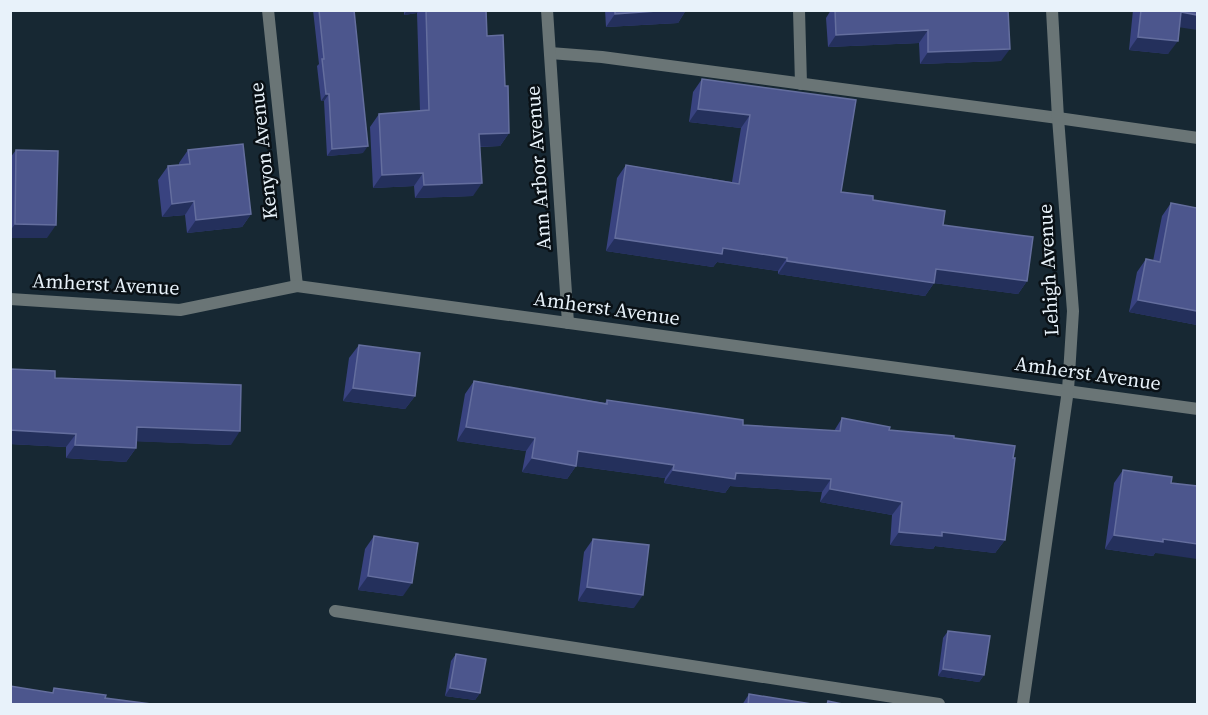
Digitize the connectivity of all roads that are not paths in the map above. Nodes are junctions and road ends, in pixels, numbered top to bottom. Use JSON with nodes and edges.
{"nodes":[{"id":1,"x":268,"y":10,"type":"edge"},
{"id":2,"x":547,"y":10,"type":"edge"},
{"id":3,"x":799,"y":10,"type":"edge"},
{"id":4,"x":1052,"y":10,"type":"edge"},
{"id":5,"x":550,"y":53,"type":"junction"},
{"id":6,"x":801,"y":84,"type":"junction"},
{"id":7,"x":1058,"y":118,"type":"junction"},
{"id":8,"x":1197,"y":138,"type":"edge"},
{"id":9,"x":297,"y":286,"type":"junction"},
{"id":10,"x":10,"y":299,"type":"edge"},
{"id":11,"x":568,"y":323,"type":"junction"},
{"id":12,"x":1068,"y":390,"type":"junction"},
{"id":13,"x":1197,"y":408,"type":"edge"},
{"id":14,"x":335,"y":611,"type":"dead end"},
{"id":15,"x":939,"y":705,"type":"edge"},
{"id":16,"x":1023,"y":705,"type":"edge"}],
"edges":[{"from":1,"to":9,"type":"street","name":"Kenyon Avenue"},
{"from":2,"to":5,"type":"street","name":"Ann Arbor Avenue"},
{"from":3,"to":6,"type":"street"},
{"from":4,"to":7,"type":"street","name":"Lehigh Avenue"},
{"from":5,"to":6,"type":"street"},
{"from":5,"to":11,"type":"street","name":"Ann Arbor Avenue"},
{"from":6,"to":7,"type":"street"},
{"from":7,"to":8,"type":"street"},
{"from":7,"to":12,"type":"street","name":"Lehigh Avenue"},
{"from":9,"to":10,"type":"street","name":"Amherst Avenue"},
{"from":9,"to":11,"type":"street","name":"Amherst Avenue"},
{"from":11,"to":12,"type":"street","name":"Amherst Avenue"},
{"from":12,"to":13,"type":"street","name":"Amherst Avenue"},
{"from":12,"to":16,"type":"street","name":"Lehigh Avenue"},
{"from":14,"to":15,"type":"street"}]}
